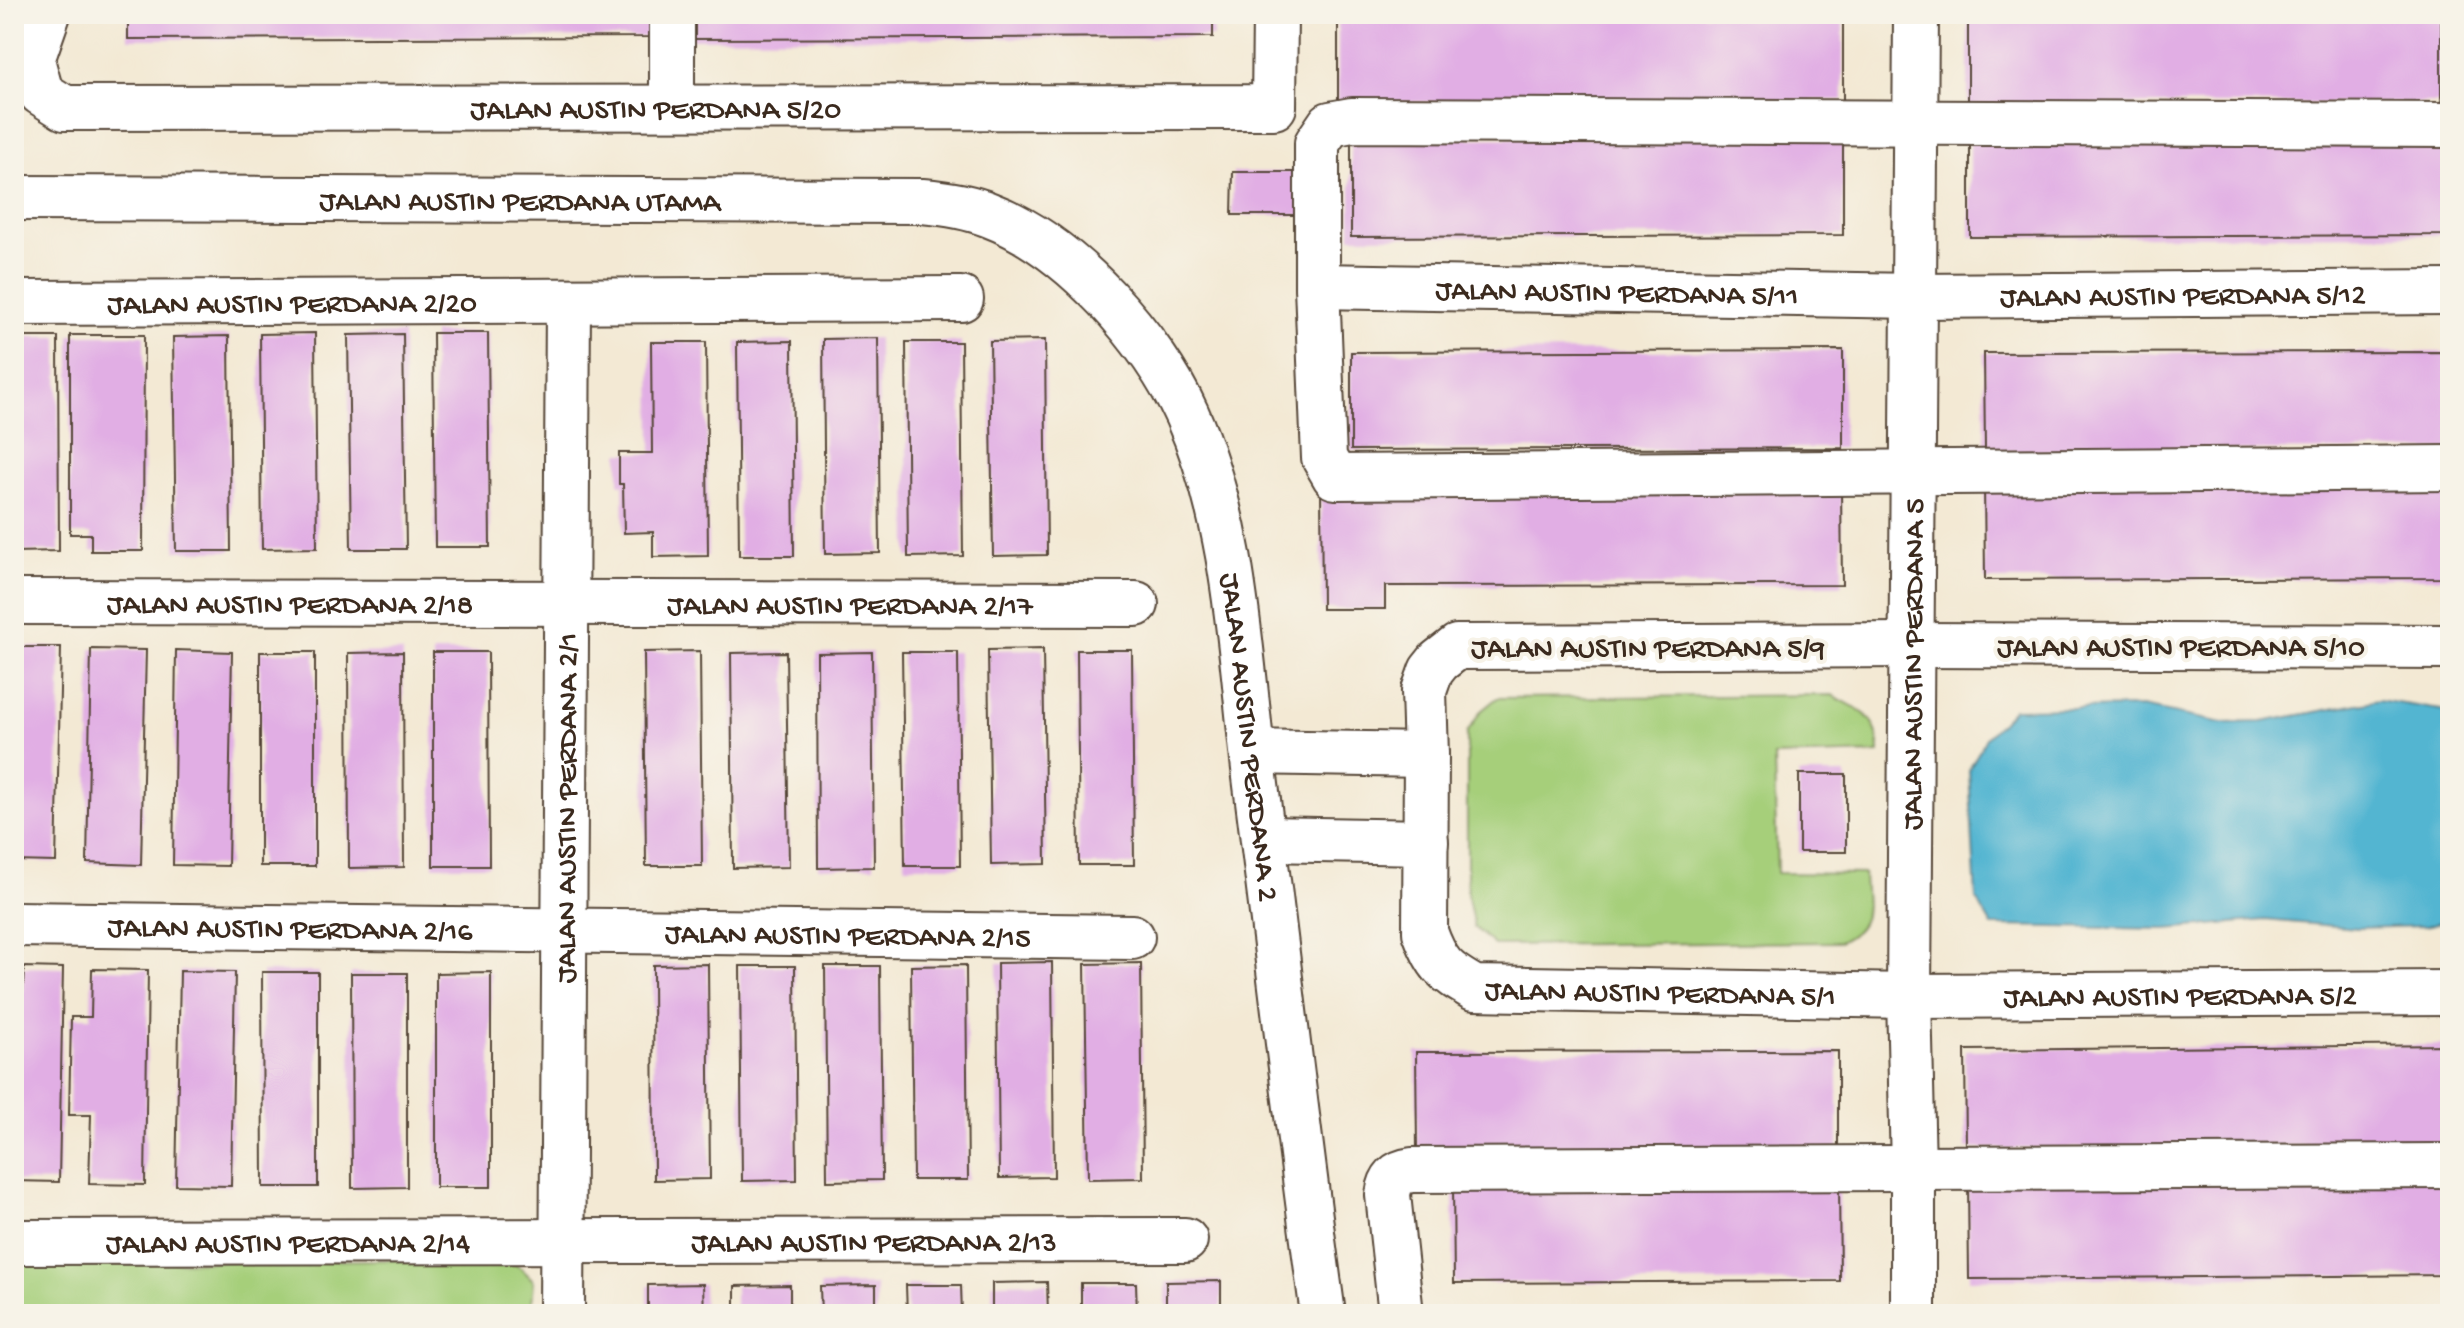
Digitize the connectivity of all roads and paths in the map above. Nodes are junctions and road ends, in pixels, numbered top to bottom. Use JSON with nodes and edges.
{"nodes":[{"id":1,"x":48,"y":14,"type":"edge"},
{"id":2,"x":672,"y":14,"type":"edge"},
{"id":3,"x":1275,"y":14,"type":"edge"},
{"id":4,"x":1916,"y":14,"type":"edge"},
{"id":5,"x":672,"y":107,"type":"junction"},
{"id":6,"x":1917,"y":122,"type":"junction"},
{"id":7,"x":2450,"y":125,"type":"edge"},
{"id":8,"x":14,"y":198,"type":"edge"},
{"id":9,"x":1021,"y":229,"type":"joint"},
{"id":10,"x":1317,"y":286,"type":"junction"},
{"id":11,"x":2450,"y":292,"type":"edge"},
{"id":12,"x":1916,"y":296,"type":"junction"},
{"id":13,"x":961,"y":299,"type":"dead end"},
{"id":14,"x":568,"y":302,"type":"junction"},
{"id":15,"x":14,"y":303,"type":"edge"},
{"id":16,"x":2450,"y":468,"type":"edge"},
{"id":17,"x":1914,"y":473,"type":"junction"},
{"id":18,"x":14,"y":602,"type":"edge"},
{"id":19,"x":566,"y":603,"type":"junction"},
{"id":20,"x":1136,"y":604,"type":"dead end"},
{"id":21,"x":1912,"y":645,"type":"junction"},
{"id":22,"x":2450,"y":647,"type":"edge"},
{"id":23,"x":1254,"y":764,"type":"junction"},
{"id":24,"x":1426,"y":767,"type":"junction"},
{"id":25,"x":1265,"y":851,"type":"junction"},
{"id":26,"x":1426,"y":854,"type":"junction"},
{"id":27,"x":14,"y":924,"type":"edge"},
{"id":28,"x":565,"y":930,"type":"junction"},
{"id":29,"x":1132,"y":937,"type":"dead end"},
{"id":30,"x":2450,"y":993,"type":"edge"},
{"id":31,"x":1909,"y":996,"type":"junction"},
{"id":32,"x":2450,"y":1166,"type":"edge"},
{"id":33,"x":1913,"y":1169,"type":"junction"},
{"id":34,"x":563,"y":1240,"type":"junction"},
{"id":35,"x":1185,"y":1240,"type":"dead end"},
{"id":36,"x":14,"y":1242,"type":"edge"},
{"id":37,"x":562,"y":1314,"type":"edge"},
{"id":38,"x":1323,"y":1314,"type":"edge"},
{"id":39,"x":1401,"y":1314,"type":"edge"},
{"id":40,"x":1913,"y":1314,"type":"edge"}],
"edges":[{"from":1,"to":5,"type":"street","name":"JALAN AUSTIN PERDANA 5/20"},
{"from":2,"to":5,"type":"street"},
{"from":3,"to":5,"type":"street","name":"JALAN AUSTIN PERDANA 5/20"},
{"from":4,"to":6,"type":"street","name":"JALAN AUSTIN PERDANA 5"},
{"from":6,"to":7,"type":"street"},
{"from":6,"to":10,"type":"street"},
{"from":6,"to":12,"type":"street","name":"JALAN AUSTIN PERDANA 5"},
{"from":8,"to":9,"type":"street","name":"JALAN AUSTIN PERDANA UTAMA"},
{"from":9,"to":23,"type":"street","name":"JALAN AUSTIN PERDANA 2"},
{"from":10,"to":12,"type":"street","name":"JALAN AUSTIN PERDANA 5/11"},
{"from":10,"to":17,"type":"street"},
{"from":11,"to":12,"type":"street","name":"JALAN AUSTIN PERDANA 5/12"},
{"from":12,"to":17,"type":"street","name":"JALAN AUSTIN PERDANA 5"},
{"from":13,"to":14,"type":"street","name":"JALAN AUSTIN PERDANA 2/20"},
{"from":14,"to":15,"type":"street","name":"JALAN AUSTIN PERDANA 2/20"},
{"from":14,"to":19,"type":"street","name":"JALAN AUSTIN PERDANA 2/1"},
{"from":16,"to":17,"type":"street"},
{"from":17,"to":21,"type":"street","name":"JALAN AUSTIN PERDANA 5"},
{"from":18,"to":19,"type":"street","name":"JALAN AUSTIN PERDANA 2/18"},
{"from":19,"to":20,"type":"street","name":"JALAN AUSTIN PERDANA 2/17"},
{"from":19,"to":28,"type":"street","name":"JALAN AUSTIN PERDANA 2/1"},
{"from":21,"to":22,"type":"street","name":"JALAN AUSTIN PERDANA 5/10"},
{"from":21,"to":24,"type":"street","name":"JALAN AUSTIN PERDANA 5/9"},
{"from":21,"to":31,"type":"street","name":"JALAN AUSTIN PERDANA 5"},
{"from":23,"to":24,"type":"street"},
{"from":23,"to":25,"type":"street","name":"JALAN AUSTIN PERDANA 2"},
{"from":24,"to":26,"type":"street","name":"JALAN AUSTIN PERDANA 5/9"},
{"from":25,"to":26,"type":"street"},
{"from":25,"to":38,"type":"street","name":"JALAN AUSTIN PERDANA 2"},
{"from":26,"to":31,"type":"street","name":"JALAN AUSTIN PERDANA 5/1"},
{"from":27,"to":28,"type":"street","name":"JALAN AUSTIN PERDANA 2/16"},
{"from":28,"to":29,"type":"street","name":"JALAN AUSTIN PERDANA 2/15"},
{"from":28,"to":34,"type":"street","name":"JALAN AUSTIN PERDANA 2/1"},
{"from":30,"to":31,"type":"street","name":"JALAN AUSTIN PERDANA 5/2"},
{"from":31,"to":33,"type":"street","name":"JALAN AUSTIN PERDANA 5"},
{"from":32,"to":33,"type":"street"},
{"from":33,"to":39,"type":"street"},
{"from":33,"to":40,"type":"street","name":"JALAN AUSTIN PERDANA 5"},
{"from":34,"to":35,"type":"street","name":"JALAN AUSTIN PERDANA 2/13"},
{"from":34,"to":36,"type":"street","name":"JALAN AUSTIN PERDANA 2/14"},
{"from":34,"to":37,"type":"street","name":"JALAN AUSTIN PERDANA 2/1"}]}
